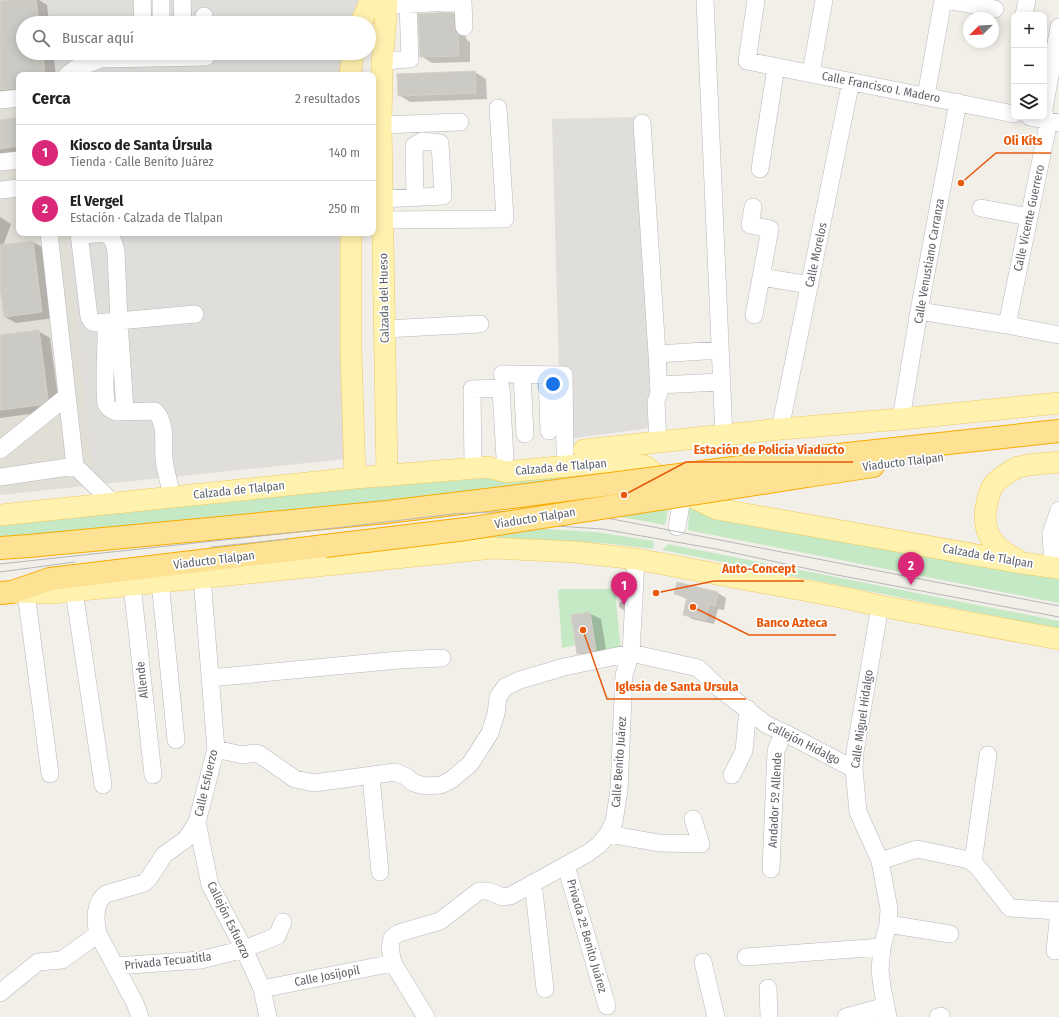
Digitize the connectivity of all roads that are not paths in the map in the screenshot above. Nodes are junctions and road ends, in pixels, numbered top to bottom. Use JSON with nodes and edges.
{"nodes":[{"id":1,"x":142,"y":0,"type":"edge"},
{"id":2,"x":161,"y":0,"type":"edge"},
{"id":3,"x":182,"y":0,"type":"edge"},
{"id":4,"x":705,"y":0,"type":"edge"},
{"id":5,"x":756,"y":0,"type":"edge"},
{"id":6,"x":824,"y":0,"type":"edge"},
{"id":7,"x":944,"y":0,"type":"edge"},
{"id":8,"x":1027,"y":0,"type":"edge"},
{"id":9,"x":382,"y":1,"type":"edge"},
{"id":10,"x":408,"y":4,"type":"junction"},
{"id":11,"x":995,"y":9,"type":"dead end"},
{"id":12,"x":1025,"y":12,"type":"edge"},
{"id":13,"x":143,"y":16,"type":"edge"},
{"id":14,"x":161,"y":16,"type":"edge"},
{"id":15,"x":183,"y":16,"type":"edge"},
{"id":16,"x":368,"y":16,"type":"edge"},
{"id":17,"x":464,"y":27,"type":"dead end"},
{"id":18,"x":1059,"y":27,"type":"edge"},
{"id":19,"x":1056,"y":52,"type":"edge"},
{"id":20,"x":386,"y":56,"type":"junction"},
{"id":21,"x":98,"y":60,"type":"edge"},
{"id":22,"x":351,"y":60,"type":"edge"},
{"id":23,"x":776,"y":67,"type":"junction"},
{"id":24,"x":72,"y":72,"type":"edge"},
{"id":25,"x":350,"y":72,"type":"edge"},
{"id":26,"x":811,"y":73,"type":"junction"},
{"id":27,"x":851,"y":81,"type":"junction"},
{"id":28,"x":926,"y":96,"type":"junction"},
{"id":29,"x":16,"y":98,"type":"edge"},
{"id":30,"x":0,"y":100,"type":"edge"},
{"id":31,"x":1047,"y":100,"type":"edge"},
{"id":32,"x":958,"y":102,"type":"junction"},
{"id":33,"x":498,"y":108,"type":"dead end"},
{"id":34,"x":1011,"y":113,"type":"edge"},
{"id":35,"x":1045,"y":120,"type":"edge"},
{"id":36,"x":460,"y":122,"type":"dead end"},
{"id":37,"x":642,"y":123,"type":"dead end"},
{"id":38,"x":381,"y":125,"type":"junction"},
{"id":39,"x":16,"y":160,"type":"edge"},
{"id":40,"x":0,"y":162,"type":"edge"},
{"id":41,"x":760,"y":169,"type":"dead end"},
{"id":42,"x":16,"y":188,"type":"edge"},
{"id":43,"x":0,"y":190,"type":"edge"},
{"id":44,"x":415,"y":196,"type":"dead end"},
{"id":45,"x":382,"y":199,"type":"junction"},
{"id":46,"x":752,"y":207,"type":"dead end"},
{"id":47,"x":981,"y":208,"type":"dead end"},
{"id":48,"x":1029,"y":216,"type":"junction"},
{"id":49,"x":383,"y":220,"type":"junction"},
{"id":50,"x":49,"y":236,"type":"edge"},
{"id":51,"x":80,"y":236,"type":"edge"},
{"id":52,"x":110,"y":236,"type":"edge"},
{"id":53,"x":350,"y":236,"type":"edge"},
{"id":54,"x":351,"y":263,"type":"junction"},
{"id":55,"x":384,"y":263,"type":"junction"},
{"id":56,"x":761,"y":277,"type":"junction"},
{"id":57,"x":810,"y":285,"type":"junction"},
{"id":58,"x":919,"y":311,"type":"junction"},
{"id":59,"x":194,"y":314,"type":"dead end"},
{"id":60,"x":754,"y":315,"type":"dead end"},
{"id":61,"x":112,"y":322,"type":"junction"},
{"id":62,"x":480,"y":324,"type":"dead end"},
{"id":63,"x":1007,"y":325,"type":"junction"},
{"id":64,"x":385,"y":329,"type":"junction"},
{"id":65,"x":1059,"y":336,"type":"edge"},
{"id":66,"x":720,"y":350,"type":"junction"},
{"id":67,"x":385,"y":351,"type":"junction"},
{"id":68,"x":352,"y":353,"type":"junction"},
{"id":69,"x":657,"y":354,"type":"junction"},
{"id":70,"x":502,"y":374,"type":"dead end"},
{"id":71,"x":522,"y":375,"type":"junction"},
{"id":72,"x":547,"y":375,"type":"junction"},
{"id":73,"x":721,"y":382,"type":"junction"},
{"id":74,"x":658,"y":389,"type":"junction"},
{"id":75,"x":66,"y":397,"type":"junction"},
{"id":76,"x":1059,"y":403,"type":"edge"},
{"id":77,"x":901,"y":419,"type":"junction"},
{"id":78,"x":780,"y":429,"type":"junction"},
{"id":79,"x":548,"y":430,"type":"dead end"},
{"id":80,"x":1059,"y":431,"type":"edge"},
{"id":81,"x":524,"y":434,"type":"dead end"},
{"id":82,"x":724,"y":436,"type":"junction"},
{"id":83,"x":663,"y":443,"type":"junction"},
{"id":84,"x":1059,"y":444,"type":"edge"},
{"id":85,"x":0,"y":450,"type":"edge"},
{"id":86,"x":565,"y":452,"type":"junction"},
{"id":87,"x":1059,"y":462,"type":"edge"},
{"id":88,"x":489,"y":465,"type":"junction"},
{"id":89,"x":75,"y":466,"type":"junction"},
{"id":90,"x":804,"y":468,"type":"junction"},
{"id":91,"x":387,"y":476,"type":"junction"},
{"id":92,"x":0,"y":477,"type":"edge"},
{"id":93,"x":356,"y":478,"type":"junction"},
{"id":94,"x":683,"y":493,"type":"junction"},
{"id":95,"x":172,"y":497,"type":"junction"},
{"id":96,"x":113,"y":503,"type":"junction"},
{"id":97,"x":1059,"y":510,"type":"edge"},
{"id":98,"x":0,"y":515,"type":"edge"},
{"id":99,"x":677,"y":527,"type":"dead end"},
{"id":100,"x":0,"y":548,"type":"edge"},
{"id":101,"x":636,"y":559,"type":"junction"},
{"id":102,"x":1022,"y":563,"type":"junction"},
{"id":103,"x":1056,"y":567,"type":"edge"},
{"id":104,"x":202,"y":578,"type":"junction"},
{"id":105,"x":160,"y":582,"type":"junction"},
{"id":106,"x":132,"y":585,"type":"junction"},
{"id":107,"x":74,"y":591,"type":"junction"},
{"id":108,"x":13,"y":593,"type":"edge"},
{"id":109,"x":880,"y":606,"type":"junction"},
{"id":110,"x":1059,"y":638,"type":"edge"},
{"id":111,"x":631,"y":653,"type":"junction"},
{"id":112,"x":442,"y":658,"type":"dead end"},
{"id":113,"x":210,"y":678,"type":"junction"},
{"id":114,"x":748,"y":710,"type":"junction"},
{"id":115,"x":783,"y":732,"type":"junction"},
{"id":116,"x":176,"y":740,"type":"dead end"},
{"id":117,"x":216,"y":749,"type":"junction"},
{"id":118,"x":988,"y":755,"type":"dead end"},
{"id":119,"x":854,"y":769,"type":"junction"},
{"id":120,"x":50,"y":774,"type":"dead end"},
{"id":121,"x":153,"y":775,"type":"dead end"},
{"id":122,"x":732,"y":775,"type":"dead end"},
{"id":123,"x":371,"y":776,"type":"junction"},
{"id":124,"x":103,"y":785,"type":"dead end"},
{"id":125,"x":693,"y":819,"type":"dead end"},
{"id":126,"x":198,"y":822,"type":"junction"},
{"id":127,"x":608,"y":834,"type":"junction"},
{"id":128,"x":880,"y":861,"type":"junction"},
{"id":129,"x":973,"y":862,"type":"junction"},
{"id":130,"x":566,"y":866,"type":"junction"},
{"id":131,"x":771,"y":870,"type":"dead end"},
{"id":132,"x":380,"y":872,"type":"dead end"},
{"id":133,"x":533,"y":883,"type":"junction"},
{"id":134,"x":1059,"y":911,"type":"edge"},
{"id":135,"x":283,"y":922,"type":"dead end"},
{"id":136,"x":888,"y":924,"type":"junction"},
{"id":137,"x":98,"y":934,"type":"junction"},
{"id":138,"x":950,"y":934,"type":"dead end"},
{"id":139,"x":882,"y":947,"type":"junction"},
{"id":140,"x":244,"y":949,"type":"junction"},
{"id":141,"x":1055,"y":951,"type":"dead end"},
{"id":142,"x":746,"y":957,"type":"dead end"},
{"id":143,"x":703,"y":962,"type":"dead end"},
{"id":144,"x":393,"y":963,"type":"junction"},
{"id":145,"x":115,"y":966,"type":"junction"},
{"id":146,"x":768,"y":988,"type":"dead end"},
{"id":147,"x":262,"y":989,"type":"junction"},
{"id":148,"x":545,"y":989,"type":"dead end"},
{"id":149,"x":0,"y":993,"type":"edge"},
{"id":150,"x":607,"y":1006,"type":"dead end"},
{"id":151,"x":887,"y":1012,"type":"edge"},
{"id":152,"x":140,"y":1017,"type":"edge"},
{"id":153,"x":268,"y":1017,"type":"edge"},
{"id":154,"x":426,"y":1017,"type":"edge"},
{"id":155,"x":716,"y":1017,"type":"edge"},
{"id":156,"x":769,"y":1017,"type":"edge"},
{"id":157,"x":846,"y":1017,"type":"edge"}],
"edges":[{"from":1,"to":13,"type":"street"},
{"from":2,"to":14,"type":"street"},
{"from":3,"to":15,"type":"street"},
{"from":4,"to":66,"type":"street"},
{"from":5,"to":23,"type":"street","name":"Calle Francisco I. Madero"},
{"from":6,"to":26,"type":"street"},
{"from":7,"to":11,"type":"street"},
{"from":7,"to":28,"type":"street"},
{"from":8,"to":12,"type":"street"},
{"from":9,"to":10,"type":"street"},
{"from":9,"to":16,"type":"main road"},
{"from":9,"to":20,"type":"main road","name":"Calzada del Hueso"},
{"from":10,"to":17,"type":"street"},
{"from":10,"to":20,"type":"street"},
{"from":18,"to":19,"type":"street","name":"Calle Vicente Guerrero"},
{"from":19,"to":31,"type":"street","name":"Calle Vicente Guerrero"},
{"from":20,"to":38,"type":"main road","name":"Calzada del Hueso"},
{"from":21,"to":24,"type":"street"},
{"from":22,"to":25,"type":"main road"},
{"from":23,"to":26,"type":"street","name":"Calle Francisco I. Madero"},
{"from":23,"to":41,"type":"street"},
{"from":26,"to":27,"type":"street","name":"Calle Francisco I. Madero"},
{"from":27,"to":28,"type":"street","name":"Calle Francisco I. Madero"},
{"from":27,"to":57,"type":"street","name":"Calle Morelos"},
{"from":28,"to":32,"type":"street","name":"Calle Francisco I. Madero"},
{"from":29,"to":30,"type":"street"},
{"from":32,"to":34,"type":"street","name":"Calle Francisco I. Madero"},
{"from":32,"to":58,"type":"street","name":"Calle Venustiano Carranza"},
{"from":33,"to":49,"type":"street"},
{"from":35,"to":48,"type":"street","name":"Calle Vicente Guerrero"},
{"from":36,"to":38,"type":"street"},
{"from":37,"to":69,"type":"street"},
{"from":38,"to":45,"type":"main road","name":"Calzada del Hueso"},
{"from":39,"to":40,"type":"street"},
{"from":42,"to":43,"type":"street"},
{"from":44,"to":45,"type":"street"},
{"from":45,"to":49,"type":"main road","name":"Calzada del Hueso"},
{"from":46,"to":56,"type":"street"},
{"from":47,"to":48,"type":"street"},
{"from":48,"to":63,"type":"street","name":"Calle Vicente Guerrero"},
{"from":49,"to":55,"type":"main road","name":"Calzada del Hueso"},
{"from":50,"to":75,"type":"street"},
{"from":51,"to":61,"type":"street"},
{"from":52,"to":61,"type":"street"},
{"from":53,"to":54,"type":"main road"},
{"from":54,"to":55,"type":"main road"},
{"from":54,"to":68,"type":"main road"},
{"from":55,"to":64,"type":"main road","name":"Calzada del Hueso"},
{"from":56,"to":57,"type":"street"},
{"from":56,"to":60,"type":"street"},
{"from":57,"to":78,"type":"street","name":"Calle Morelos"},
{"from":58,"to":63,"type":"street"},
{"from":58,"to":77,"type":"street","name":"Calle Venustiano Carranza"},
{"from":59,"to":61,"type":"street"},
{"from":61,"to":95,"type":"street"},
{"from":62,"to":64,"type":"street"},
{"from":63,"to":65,"type":"street"},
{"from":64,"to":67,"type":"main road","name":"Calzada del Hueso"},
{"from":66,"to":69,"type":"street"},
{"from":66,"to":73,"type":"street"},
{"from":67,"to":68,"type":"main road"},
{"from":67,"to":91,"type":"main road","name":"Calzada del Hueso"},
{"from":68,"to":93,"type":"main road"},
{"from":69,"to":74,"type":"street"},
{"from":70,"to":71,"type":"street"},
{"from":71,"to":72,"type":"street"},
{"from":71,"to":81,"type":"street"},
{"from":72,"to":79,"type":"street"},
{"from":72,"to":86,"type":"street"},
{"from":73,"to":74,"type":"street"},
{"from":73,"to":82,"type":"street"},
{"from":74,"to":83,"type":"street"},
{"from":75,"to":85,"type":"street"},
{"from":75,"to":89,"type":"street"},
{"from":76,"to":77,"type":"main road"},
{"from":77,"to":78,"type":"main road"},
{"from":78,"to":82,"type":"main road"},
{"from":80,"to":90,"type":"highway","name":"Viaducto Tlalpan"},
{"from":82,"to":83,"type":"main road"},
{"from":83,"to":86,"type":"main road"},
{"from":84,"to":90,"type":"highway","name":"Viaducto Tlalpan"},
{"from":86,"to":88,"type":"main road"},
{"from":87,"to":102,"type":"main road"},
{"from":88,"to":91,"type":"main road","name":"Calzada de Tlalpan"},
{"from":88,"to":94,"type":"main road","name":"Calzada de Tlalpan"},
{"from":89,"to":92,"type":"street"},
{"from":89,"to":96,"type":"street"},
{"from":90,"to":100,"type":"highway","name":"Viaducto Tlalpan","bridge":true},
{"from":90,"to":108,"type":"highway","name":"Viaducto Tlalpan","bridge":true},
{"from":91,"to":93,"type":"main road","name":"Calzada de Tlalpan"},
{"from":93,"to":95,"type":"main road","name":"Calzada de Tlalpan"},
{"from":94,"to":99,"type":"street"},
{"from":94,"to":102,"type":"main road","name":"Calzada de Tlalpan"},
{"from":95,"to":96,"type":"main road","name":"Calzada de Tlalpan"},
{"from":96,"to":98,"type":"main road","name":"Calzada de Tlalpan"},
{"from":97,"to":103,"type":"street"},
{"from":101,"to":104,"type":"main road"},
{"from":101,"to":109,"type":"main road"},
{"from":101,"to":111,"type":"street","name":"Calle Benito Juárez"},
{"from":102,"to":103,"type":"main road","name":"Calzada de Tlalpan"},
{"from":104,"to":105,"type":"main road"},
{"from":104,"to":113,"type":"street","name":"Calle Esfuerzo"},
{"from":105,"to":106,"type":"main road"},
{"from":105,"to":116,"type":"street"},
{"from":106,"to":107,"type":"main road"},
{"from":106,"to":121,"type":"street","name":"Allende"},
{"from":107,"to":108,"type":"main road"},
{"from":107,"to":124,"type":"street"},
{"from":108,"to":120,"type":"street"},
{"from":109,"to":110,"type":"main road"},
{"from":109,"to":119,"type":"street","name":"Calle Miguel Hidalgo"},
{"from":111,"to":114,"type":"street","name":"Callejón Hidalgo"},
{"from":111,"to":123,"type":"street"},
{"from":111,"to":127,"type":"street","name":"Calle Benito Juárez"},
{"from":112,"to":113,"type":"street"},
{"from":113,"to":117,"type":"street","name":"Calle Esfuerzo"},
{"from":114,"to":115,"type":"street","name":"Callejón Hidalgo"},
{"from":114,"to":122,"type":"street"},
{"from":115,"to":119,"type":"street","name":"Callejón Hidalgo"},
{"from":115,"to":131,"type":"street","name":"Andador 5º Allende"},
{"from":117,"to":123,"type":"street"},
{"from":117,"to":126,"type":"street","name":"Calle Esfuerzo"},
{"from":118,"to":129,"type":"street"},
{"from":119,"to":128,"type":"street","name":"Calle Miguel Hidalgo"},
{"from":123,"to":132,"type":"street"},
{"from":125,"to":127,"type":"street"},
{"from":126,"to":137,"type":"street","name":"Calle Esfuerzo"},
{"from":126,"to":140,"type":"street","name":"Callejón Esfuerzo"},
{"from":127,"to":130,"type":"street","name":"Calle Benito Juárez"},
{"from":128,"to":129,"type":"street"},
{"from":128,"to":136,"type":"street","name":"Calle Miguel Hidalgo"},
{"from":129,"to":134,"type":"street"},
{"from":130,"to":133,"type":"street","name":"Calle Benito Juárez"},
{"from":130,"to":150,"type":"street","name":"Privada 2ª Benito Juárez"},
{"from":133,"to":144,"type":"street","name":"Calle Benito Juárez"},
{"from":133,"to":148,"type":"street"},
{"from":134,"to":141,"type":"street"},
{"from":135,"to":140,"type":"street","name":"Privada Tecuatitla"},
{"from":136,"to":138,"type":"street"},
{"from":136,"to":139,"type":"street","name":"Calle Miguel Hidalgo"},
{"from":137,"to":145,"type":"street","name":"Calle Esfuerzo"},
{"from":137,"to":149,"type":"street"},
{"from":139,"to":142,"type":"street"},
{"from":139,"to":151,"type":"street","name":"Calle Miguel Hidalgo"},
{"from":140,"to":145,"type":"street","name":"Privada Tecuatitla"},
{"from":140,"to":147,"type":"street","name":"Callejón Esfuerzo"},
{"from":143,"to":155,"type":"street"},
{"from":144,"to":147,"type":"street","name":"Calle Josijopil"},
{"from":144,"to":154,"type":"street"},
{"from":145,"to":152,"type":"street","name":"Calle Esfuerzo"},
{"from":146,"to":156,"type":"street"},
{"from":147,"to":153,"type":"street","name":"Callejón Esfuerzo"},
{"from":151,"to":157,"type":"street"}]}
